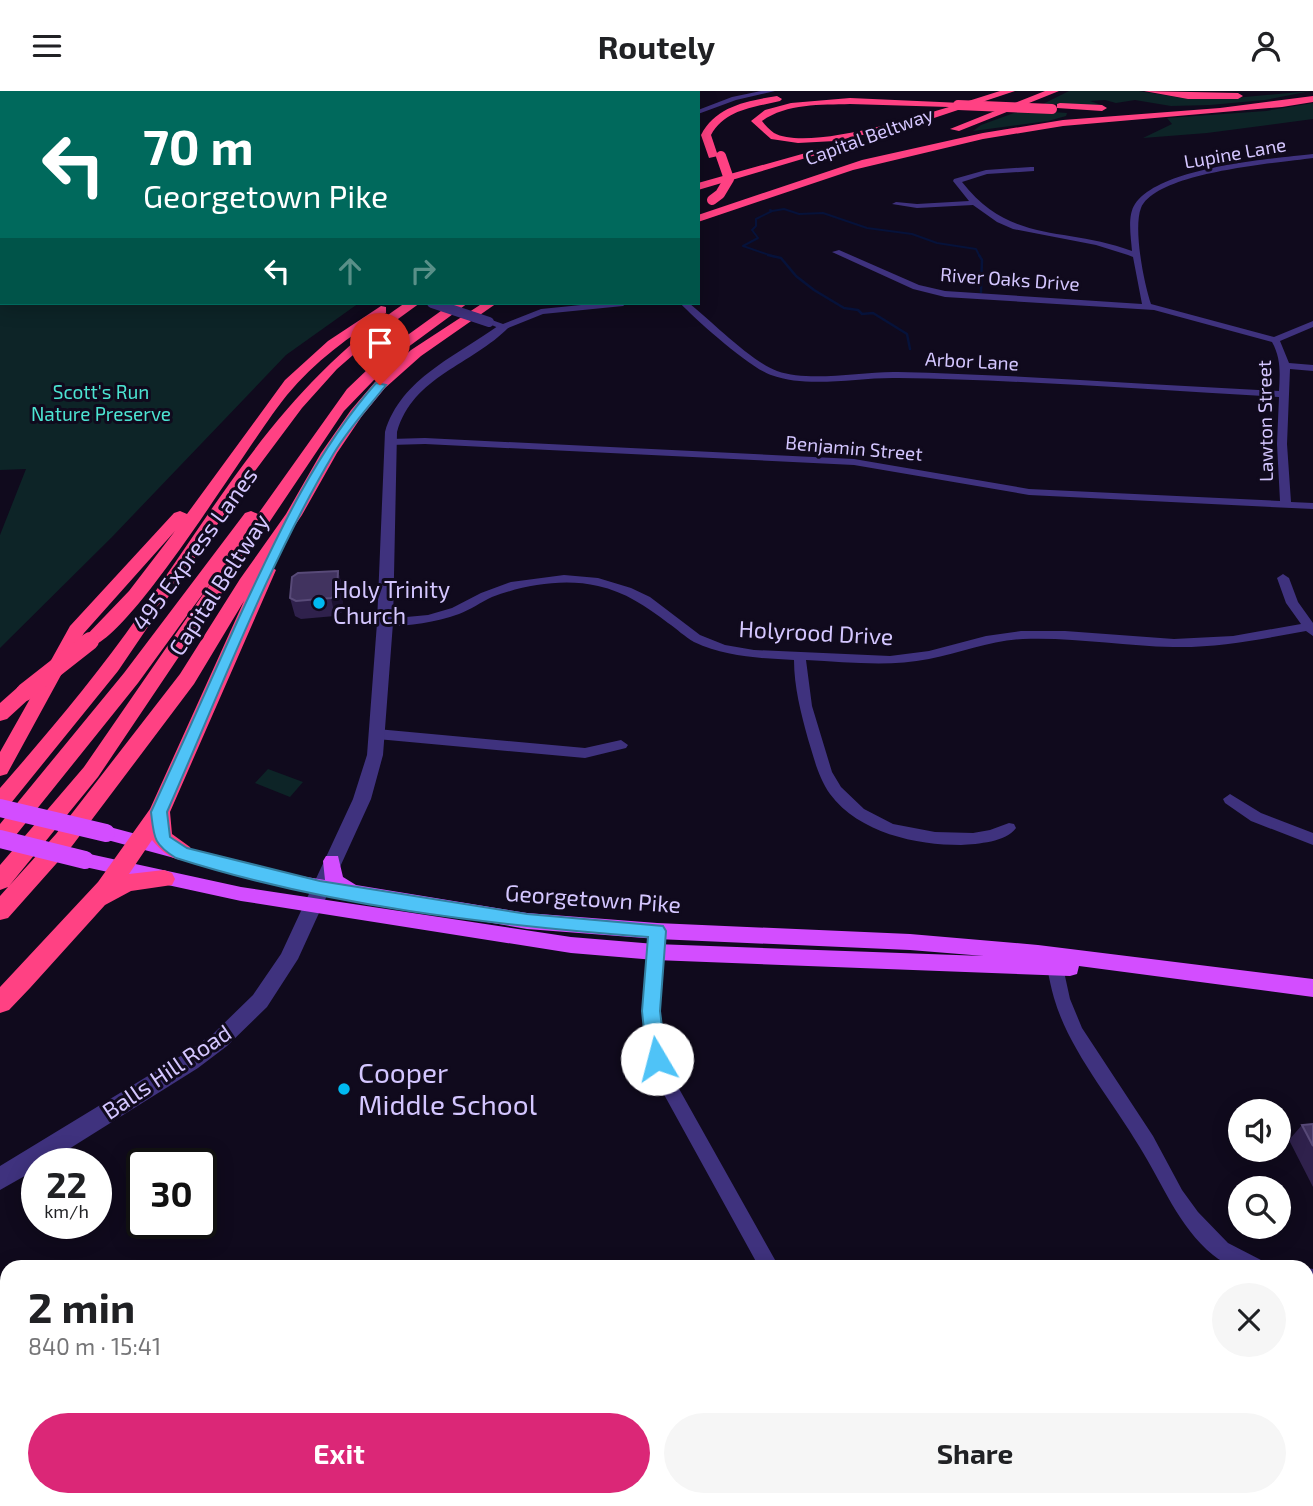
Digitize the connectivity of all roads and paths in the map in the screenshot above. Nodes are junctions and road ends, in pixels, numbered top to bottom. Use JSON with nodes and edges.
{"nodes":[{"id":1,"x":772,"y":91,"type":"edge"},
{"id":2,"x":1010,"y":91,"type":"edge"},
{"id":3,"x":1031,"y":91,"type":"edge"},
{"id":4,"x":1054,"y":91,"type":"edge"},
{"id":5,"x":1149,"y":91,"type":"edge"},
{"id":6,"x":799,"y":93,"type":"edge"},
{"id":7,"x":1313,"y":93,"type":"edge"},
{"id":8,"x":1246,"y":95,"type":"dead end"},
{"id":9,"x":1313,"y":99,"type":"edge"},
{"id":10,"x":963,"y":103,"type":"junction"},
{"id":11,"x":1056,"y":108,"type":"junction"},
{"id":12,"x":700,"y":111,"type":"edge"},
{"id":13,"x":1209,"y":111,"type":"junction"},
{"id":14,"x":700,"y":123,"type":"edge"},
{"id":15,"x":908,"y":131,"type":"junction"},
{"id":16,"x":918,"y":142,"type":"junction"},
{"id":17,"x":1313,"y":156,"type":"edge"},
{"id":18,"x":854,"y":167,"type":"junction"},
{"id":19,"x":1031,"y":169,"type":"dead end"},
{"id":20,"x":702,"y":199,"type":"edge"},
{"id":21,"x":972,"y":203,"type":"junction"},
{"id":22,"x":896,"y":204,"type":"dead end"},
{"id":23,"x":700,"y":218,"type":"edge"},
{"id":24,"x":836,"y":252,"type":"dead end"},
{"id":25,"x":1137,"y":256,"type":"junction"},
{"id":26,"x":389,"y":305,"type":"edge"},
{"id":27,"x":409,"y":305,"type":"edge"},
{"id":28,"x":438,"y":305,"type":"edge"},
{"id":29,"x":440,"y":305,"type":"edge"},
{"id":30,"x":458,"y":305,"type":"edge"},
{"id":31,"x":488,"y":305,"type":"edge"},
{"id":32,"x":605,"y":305,"type":"edge"},
{"id":33,"x":686,"y":305,"type":"edge"},
{"id":34,"x":1147,"y":306,"type":"junction"},
{"id":35,"x":388,"y":319,"type":"junction"},
{"id":36,"x":1313,"y":324,"type":"edge"},
{"id":37,"x":496,"y":325,"type":"junction"},
{"id":38,"x":1275,"y":340,"type":"junction"},
{"id":39,"x":1285,"y":366,"type":"junction"},
{"id":40,"x":1313,"y":368,"type":"edge"},
{"id":41,"x":1282,"y":394,"type":"junction"},
{"id":42,"x":252,"y":433,"type":"junction"},
{"id":43,"x":390,"y":442,"type":"junction"},
{"id":44,"x":222,"y":471,"type":"junction"},
{"id":45,"x":1286,"y":504,"type":"junction"},
{"id":46,"x":1313,"y":506,"type":"edge"},
{"id":47,"x":294,"y":515,"type":"junction"},
{"id":48,"x":1283,"y":578,"type":"dead end"},
{"id":49,"x":385,"y":623,"type":"junction"},
{"id":50,"x":1311,"y":629,"type":"edge"},
{"id":51,"x":800,"y":656,"type":"junction"},
{"id":52,"x":0,"y":714,"type":"edge"},
{"id":53,"x":377,"y":734,"type":"junction"},
{"id":54,"x":621,"y":745,"type":"dead end"},
{"id":55,"x":0,"y":769,"type":"edge"},
{"id":56,"x":1230,"y":799,"type":"dead end"},
{"id":57,"x":0,"y":801,"type":"edge"},
{"id":58,"x":0,"y":808,"type":"edge"},
{"id":59,"x":159,"y":812,"type":"junction"},
{"id":60,"x":1009,"y":828,"type":"dead end"},
{"id":61,"x":0,"y":839,"type":"edge"},
{"id":62,"x":1313,"y":839,"type":"edge"},
{"id":63,"x":142,"y":841,"type":"junction"},
{"id":64,"x":182,"y":853,"type":"junction"},
{"id":65,"x":332,"y":861,"type":"junction"},
{"id":66,"x":120,"y":869,"type":"junction"},
{"id":67,"x":164,"y":879,"type":"junction"},
{"id":68,"x":0,"y":881,"type":"edge"},
{"id":69,"x":320,"y":888,"type":"junction"},
{"id":70,"x":365,"y":896,"type":"junction"},
{"id":71,"x":313,"y":907,"type":"junction"},
{"id":72,"x":87,"y":910,"type":"junction"},
{"id":73,"x":0,"y":911,"type":"edge"},
{"id":74,"x":657,"y":931,"type":"junction"},
{"id":75,"x":655,"y":952,"type":"junction"},
{"id":76,"x":1055,"y":967,"type":"junction"},
{"id":77,"x":1192,"y":974,"type":"junction"},
{"id":78,"x":1313,"y":988,"type":"edge"},
{"id":79,"x":0,"y":1003,"type":"edge"},
{"id":80,"x":0,"y":1179,"type":"edge"},
{"id":81,"x":765,"y":1260,"type":"edge"},
{"id":82,"x":1240,"y":1260,"type":"edge"}],
"edges":[{"from":1,"to":12,"type":"street"},
{"from":2,"to":10,"type":"highway"},
{"from":3,"to":15,"type":"highway","name":"Capital Beltway"},
{"from":4,"to":16,"type":"highway","name":"Capital Beltway"},
{"from":5,"to":8,"type":"highway"},
{"from":6,"to":10,"type":"highway"},
{"from":6,"to":14,"type":"highway"},
{"from":7,"to":11,"type":"highway"},
{"from":9,"to":13,"type":"highway"},
{"from":10,"to":11,"type":"highway","bridge":true},
{"from":10,"to":20,"type":"highway","bridge":true},
{"from":11,"to":13,"type":"highway"},
{"from":13,"to":18,"type":"highway"},
{"from":15,"to":20,"type":"highway"},
{"from":15,"to":20,"type":"highway","name":"Capital Beltway"},
{"from":16,"to":18,"type":"highway","name":"Capital Beltway"},
{"from":16,"to":20,"type":"highway"},
{"from":17,"to":25,"type":"street","name":"Lupine Lane"},
{"from":18,"to":23,"type":"highway","name":"Capital Beltway"},
{"from":19,"to":21,"type":"street"},
{"from":21,"to":22,"type":"street"},
{"from":21,"to":25,"type":"street"},
{"from":24,"to":34,"type":"street","name":"River Oaks Drive"},
{"from":25,"to":34,"type":"street"},
{"from":26,"to":42,"type":"highway"},
{"from":27,"to":35,"type":"highway","name":"Capital Beltway"},
{"from":28,"to":37,"type":"street","bridge":true},
{"from":29,"to":61,"type":"highway","name":"495 Express Lanes"},
{"from":30,"to":68,"type":"highway","name":"495 Express Lanes"},
{"from":31,"to":47,"type":"highway","name":"Capital Beltway"},
{"from":32,"to":37,"type":"street","name":"Balls Hill Road"},
{"from":33,"to":41,"type":"street","name":"Arbor Lane"},
{"from":34,"to":38,"type":"street","name":"Lawton Street"},
{"from":35,"to":42,"type":"highway"},
{"from":35,"to":57,"type":"highway","name":"Capital Beltway"},
{"from":36,"to":38,"type":"street","name":"Lawton Street"},
{"from":37,"to":43,"type":"street","name":"Balls Hill Road"},
{"from":38,"to":39,"type":"street","name":"Lawton Street"},
{"from":39,"to":40,"type":"street"},
{"from":39,"to":41,"type":"street","name":"Lawton Street"},
{"from":41,"to":45,"type":"street","name":"Lawton Street"},
{"from":42,"to":44,"type":"highway"},
{"from":43,"to":45,"type":"street","name":"Benjamin Street"},
{"from":43,"to":49,"type":"street","name":"Balls Hill Road"},
{"from":44,"to":52,"type":"highway","bridge":true},
{"from":44,"to":55,"type":"highway"},
{"from":45,"to":46,"type":"street","name":"Benjamin Street"},
{"from":47,"to":59,"type":"highway"},
{"from":47,"to":73,"type":"highway","name":"Capital Beltway"},
{"from":48,"to":50,"type":"street"},
{"from":49,"to":51,"type":"street","name":"Holyrood Drive"},
{"from":49,"to":53,"type":"street","name":"Balls Hill Road"},
{"from":50,"to":51,"type":"street","name":"Holyrood Drive"},
{"from":51,"to":60,"type":"street"},
{"from":53,"to":54,"type":"street"},
{"from":53,"to":65,"type":"street","name":"Balls Hill Road"},
{"from":56,"to":62,"type":"street"},
{"from":58,"to":63,"type":"main road","name":"Georgetown Pike","bridge":true},
{"from":59,"to":63,"type":"highway"},
{"from":59,"to":64,"type":"highway"},
{"from":61,"to":66,"type":"main road","name":"Georgetown Pike","bridge":true},
{"from":63,"to":64,"type":"main road","name":"Georgetown Pike"},
{"from":63,"to":66,"type":"highway"},
{"from":64,"to":69,"type":"main road","name":"Georgetown Pike"},
{"from":65,"to":69,"type":"street","name":"Balls Hill Road"},
{"from":65,"to":70,"type":"main road"},
{"from":66,"to":67,"type":"main road","name":"Georgetown Pike"},
{"from":66,"to":72,"type":"highway"},
{"from":67,"to":71,"type":"main road","name":"Georgetown Pike"},
{"from":67,"to":72,"type":"highway"},
{"from":69,"to":70,"type":"main road","name":"Georgetown Pike"},
{"from":69,"to":71,"type":"street","name":"Balls Hill Road"},
{"from":70,"to":74,"type":"main road","name":"Georgetown Pike"},
{"from":71,"to":75,"type":"main road","name":"Georgetown Pike"},
{"from":71,"to":80,"type":"street","name":"Balls Hill Road"},
{"from":72,"to":79,"type":"highway"},
{"from":74,"to":75,"type":"street"},
{"from":74,"to":77,"type":"main road","name":"Georgetown Pike"},
{"from":75,"to":76,"type":"main road","name":"Georgetown Pike"},
{"from":75,"to":81,"type":"street"},
{"from":76,"to":77,"type":"main road","name":"Georgetown Pike"},
{"from":76,"to":82,"type":"street"},
{"from":77,"to":78,"type":"main road","name":"Georgetown Pike"}]}
